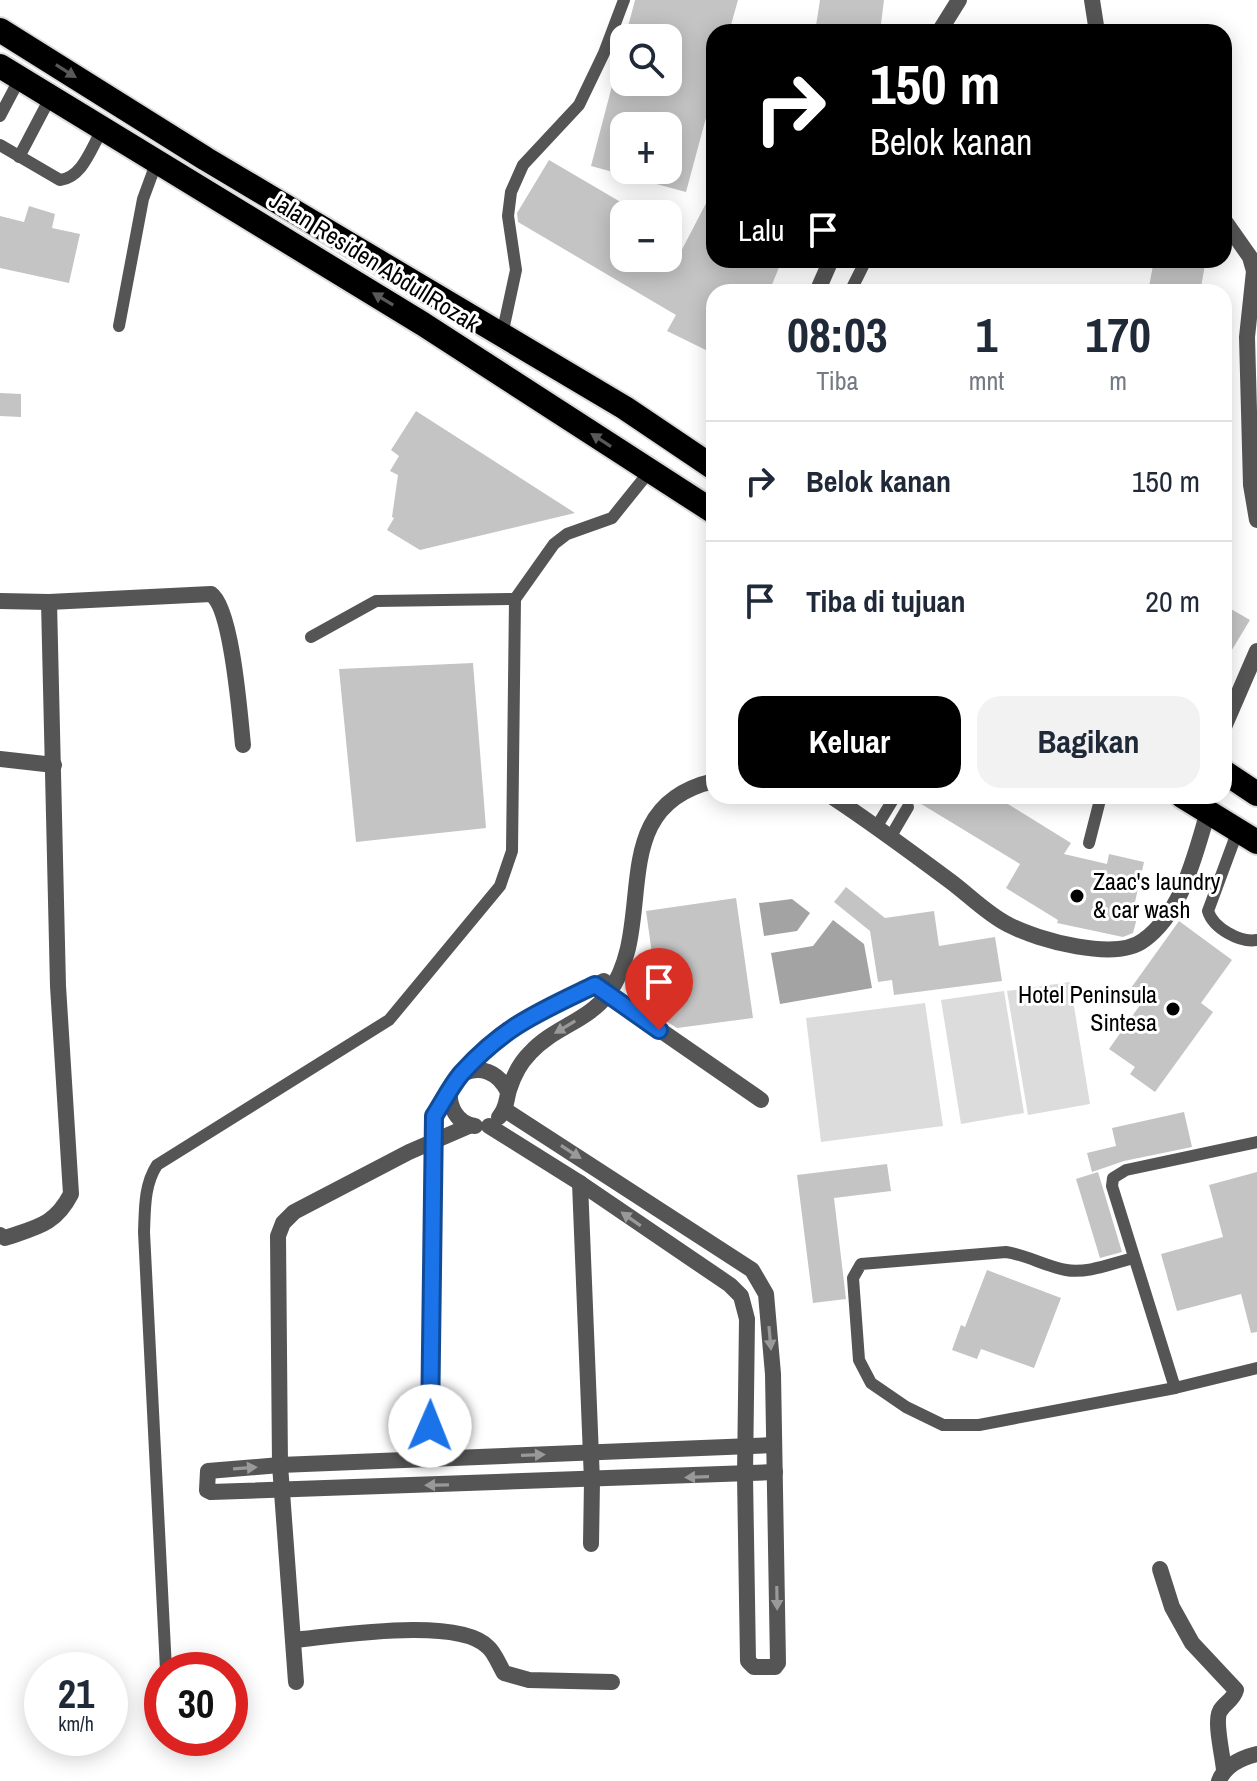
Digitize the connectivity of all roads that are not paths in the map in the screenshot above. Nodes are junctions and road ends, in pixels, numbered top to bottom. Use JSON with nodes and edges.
{"nodes":[{"id":1,"x":624,"y":0,"type":"edge"},
{"id":2,"x":959,"y":0,"type":"edge"},
{"id":3,"x":1092,"y":0,"type":"edge"},
{"id":4,"x":944,"y":24,"type":"edge"},
{"id":5,"x":1096,"y":24,"type":"edge"},
{"id":6,"x":0,"y":30,"type":"edge"},
{"id":7,"x":10,"y":72,"type":"edge"},
{"id":8,"x":50,"y":98,"type":"junction"},
{"id":9,"x":0,"y":116,"type":"edge"},
{"id":10,"x":102,"y":130,"type":"junction"},
{"id":11,"x":0,"y":145,"type":"edge"},
{"id":12,"x":19,"y":157,"type":"junction"},
{"id":13,"x":157,"y":161,"type":"junction"},
{"id":14,"x":1232,"y":231,"type":"edge"},
{"id":15,"x":1255,"y":291,"type":"edge"},
{"id":16,"x":119,"y":326,"type":"dead end"},
{"id":17,"x":502,"y":335,"type":"junction"},
{"id":18,"x":706,"y":463,"type":"edge"},
{"id":19,"x":649,"y":472,"type":"junction"},
{"id":20,"x":1254,"y":485,"type":"edge"},
{"id":21,"x":706,"y":507,"type":"edge"},
{"id":22,"x":1257,"y":520,"type":"edge"},
{"id":23,"x":515,"y":599,"type":"junction"},
{"id":24,"x":0,"y":601,"type":"edge"},
{"id":25,"x":49,"y":602,"type":"junction"},
{"id":26,"x":311,"y":637,"type":"dead end"},
{"id":27,"x":1257,"y":651,"type":"edge"},
{"id":28,"x":1232,"y":709,"type":"edge"},
{"id":29,"x":243,"y":745,"type":"dead end"},
{"id":30,"x":0,"y":759,"type":"edge"},
{"id":31,"x":54,"y":765,"type":"junction"},
{"id":32,"x":1232,"y":777,"type":"edge"},
{"id":33,"x":706,"y":784,"type":"edge"},
{"id":34,"x":1257,"y":794,"type":"edge"},
{"id":35,"x":843,"y":804,"type":"edge"},
{"id":36,"x":892,"y":804,"type":"edge"},
{"id":37,"x":1099,"y":804,"type":"edge"},
{"id":38,"x":1195,"y":804,"type":"edge"},
{"id":39,"x":908,"y":807,"type":"dead end"},
{"id":40,"x":1208,"y":812,"type":"junction"},
{"id":41,"x":884,"y":831,"type":"junction"},
{"id":42,"x":1248,"y":836,"type":"edge"},
{"id":43,"x":1089,"y":843,"type":"dead end"},
{"id":44,"x":1257,"y":940,"type":"edge"},
{"id":45,"x":601,"y":990,"type":"junction"},
{"id":46,"x":460,"y":1076,"type":"junction"},
{"id":47,"x":508,"y":1092,"type":"junction"},
{"id":48,"x":450,"y":1093,"type":"junction"},
{"id":49,"x":761,"y":1100,"type":"dead end"},
{"id":50,"x":505,"y":1110,"type":"junction"},
{"id":51,"x":434,"y":1116,"type":"junction"},
{"id":52,"x":469,"y":1126,"type":"junction"},
{"id":53,"x":489,"y":1126,"type":"junction"},
{"id":54,"x":434,"y":1141,"type":"junction"},
{"id":55,"x":1257,"y":1142,"type":"edge"},
{"id":56,"x":409,"y":1152,"type":"junction"},
{"id":57,"x":580,"y":1183,"type":"junction"},
{"id":58,"x":682,"y":1225,"type":"junction"},
{"id":59,"x":0,"y":1235,"type":"edge"},
{"id":60,"x":670,"y":1246,"type":"junction"},
{"id":61,"x":1134,"y":1258,"type":"junction"},
{"id":62,"x":763,"y":1286,"type":"junction"},
{"id":63,"x":741,"y":1296,"type":"junction"},
{"id":64,"x":1257,"y":1368,"type":"edge"},
{"id":65,"x":1175,"y":1388,"type":"junction"},
{"id":66,"x":774,"y":1445,"type":"junction"},
{"id":67,"x":745,"y":1447,"type":"junction"},
{"id":68,"x":591,"y":1453,"type":"junction"},
{"id":69,"x":430,"y":1457,"type":"junction"},
{"id":70,"x":280,"y":1465,"type":"junction"},
{"id":71,"x":775,"y":1472,"type":"junction"},
{"id":72,"x":745,"y":1475,"type":"junction"},
{"id":73,"x":592,"y":1481,"type":"junction"},
{"id":74,"x":282,"y":1489,"type":"junction"},
{"id":75,"x":591,"y":1544,"type":"dead end"},
{"id":76,"x":1160,"y":1569,"type":"dead end"},
{"id":77,"x":293,"y":1640,"type":"junction"},
{"id":78,"x":165,"y":1652,"type":"edge"},
{"id":79,"x":296,"y":1682,"type":"dead end"},
{"id":80,"x":612,"y":1682,"type":"dead end"},
{"id":81,"x":1257,"y":1754,"type":"edge"},
{"id":82,"x":1222,"y":1775,"type":"edge"}],
"edges":[{"from":1,"to":17,"type":"lane"},
{"from":2,"to":4,"type":"street"},
{"from":3,"to":5,"type":"street"},
{"from":6,"to":17,"type":"highway","name":"Jalan Residen Abdul Rozak","one_way":true},
{"from":7,"to":8,"type":"highway","name":"Jalan Residen Abdul Rozak"},
{"from":7,"to":9,"type":"lane"},
{"from":8,"to":10,"type":"highway","name":"Jalan Residen Abdul Rozak"},
{"from":8,"to":12,"type":"lane"},
{"from":10,"to":12,"type":"lane"},
{"from":10,"to":13,"type":"highway","name":"Jalan Residen Abdul Rozak"},
{"from":11,"to":12,"type":"lane"},
{"from":13,"to":16,"type":"lane"},
{"from":19,"to":13,"type":"highway","name":"Jalan Residen Abdul Rozak","one_way":true},
{"from":14,"to":15,"type":"street"},
{"from":15,"to":20,"type":"street"},
{"from":17,"to":18,"type":"highway","name":"Jalan Residen Abdul Rozak"},
{"from":19,"to":21,"type":"highway","name":"Jalan Residen Abdul Rozak"},
{"from":19,"to":23,"type":"lane"},
{"from":20,"to":22,"type":"street"},
{"from":23,"to":26,"type":"lane"},
{"from":23,"to":78,"type":"lane"},
{"from":24,"to":25,"type":"street"},
{"from":25,"to":29,"type":"street"},
{"from":25,"to":31,"type":"street"},
{"from":27,"to":28,"type":"street"},
{"from":30,"to":31,"type":"street"},
{"from":31,"to":59,"type":"street"},
{"from":32,"to":34,"type":"highway"},
{"from":33,"to":45,"type":"street"},
{"from":35,"to":41,"type":"street"},
{"from":36,"to":41,"type":"lane"},
{"from":37,"to":43,"type":"lane"},
{"from":38,"to":40,"type":"highway"},
{"from":39,"to":41,"type":"lane"},
{"from":40,"to":41,"type":"street"},
{"from":40,"to":42,"type":"highway"},
{"from":42,"to":44,"type":"lane"},
{"from":45,"to":46,"type":"street"},
{"from":45,"to":47,"type":"street","one_way":true},
{"from":45,"to":49,"type":"street"},
{"from":46,"to":47,"type":"street"},
{"from":46,"to":48,"type":"street"},
{"from":47,"to":50,"type":"street"},
{"from":48,"to":51,"type":"street"},
{"from":48,"to":52,"type":"street"},
{"from":50,"to":53,"type":"street"},
{"from":50,"to":58,"type":"street","one_way":true},
{"from":51,"to":54,"type":"street"},
{"from":51,"to":56,"type":"street"},
{"from":52,"to":53,"type":"street"},
{"from":52,"to":54,"type":"street"},
{"from":53,"to":57,"type":"street"},
{"from":54,"to":56,"type":"street"},
{"from":54,"to":69,"type":"street"},
{"from":55,"to":61,"type":"lane"},
{"from":56,"to":70,"type":"street"},
{"from":60,"to":57,"type":"street","one_way":true},
{"from":57,"to":68,"type":"street"},
{"from":58,"to":60,"type":"street"},
{"from":58,"to":62,"type":"street"},
{"from":60,"to":63,"type":"street"},
{"from":61,"to":65,"type":"lane"},
{"from":61,"to":65,"type":"lane"},
{"from":62,"to":63,"type":"street"},
{"from":62,"to":66,"type":"street","one_way":true},
{"from":63,"to":67,"type":"street"},
{"from":64,"to":65,"type":"lane"},
{"from":66,"to":67,"type":"street"},
{"from":66,"to":71,"type":"street"},
{"from":67,"to":68,"type":"street"},
{"from":67,"to":72,"type":"street"},
{"from":69,"to":68,"type":"street","one_way":true},
{"from":68,"to":73,"type":"street"},
{"from":69,"to":70,"type":"street"},
{"from":70,"to":74,"type":"street"},
{"from":74,"to":70,"type":"street","one_way":true},
{"from":71,"to":72,"type":"street"},
{"from":71,"to":72,"type":"street","one_way":true},
{"from":72,"to":73,"type":"street","one_way":true},
{"from":73,"to":74,"type":"street","one_way":true},
{"from":73,"to":75,"type":"street"},
{"from":74,"to":77,"type":"street"},
{"from":76,"to":82,"type":"street"},
{"from":77,"to":79,"type":"street"},
{"from":77,"to":80,"type":"street"},
{"from":81,"to":82,"type":"street"}]}
